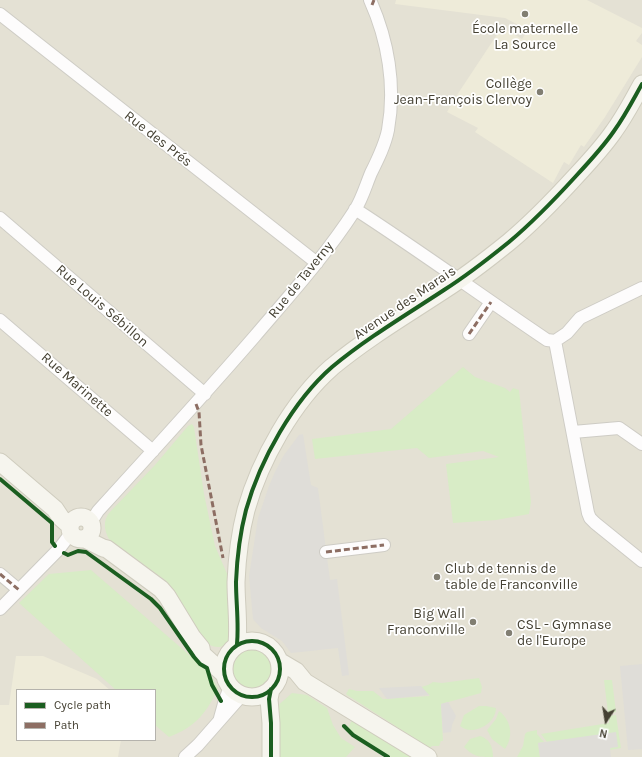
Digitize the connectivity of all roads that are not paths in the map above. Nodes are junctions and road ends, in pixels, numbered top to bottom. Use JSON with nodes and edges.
{"nodes":[{"id":1,"x":372,"y":2,"type":"edge"},
{"id":2,"x":0,"y":14,"type":"edge"},
{"id":3,"x":640,"y":90,"type":"edge"},
{"id":4,"x":355,"y":209,"type":"junction"},
{"id":5,"x":0,"y":218,"type":"edge"},
{"id":6,"x":317,"y":263,"type":"junction"},
{"id":7,"x":460,"y":279,"type":"junction"},
{"id":8,"x":642,"y":288,"type":"edge"},
{"id":9,"x":491,"y":302,"type":"junction"},
{"id":10,"x":0,"y":320,"type":"edge"},
{"id":11,"x":469,"y":334,"type":"dead end"},
{"id":12,"x":555,"y":341,"type":"junction"},
{"id":13,"x":205,"y":394,"type":"junction"},
{"id":14,"x":573,"y":432,"type":"junction"},
{"id":15,"x":642,"y":444,"type":"edge"},
{"id":16,"x":153,"y":451,"type":"junction"},
{"id":17,"x":0,"y":462,"type":"edge"},
{"id":18,"x":82,"y":526,"type":"junction"},
{"id":19,"x":384,"y":545,"type":"dead end"},
{"id":20,"x":326,"y":552,"type":"dead end"},
{"id":21,"x":642,"y":561,"type":"edge"},
{"id":22,"x":0,"y":574,"type":"edge"},
{"id":23,"x":19,"y":590,"type":"junction"},
{"id":24,"x":0,"y":609,"type":"edge"},
{"id":25,"x":238,"y":612,"type":"junction"},
{"id":26,"x":258,"y":641,"type":"junction"},
{"id":27,"x":201,"y":648,"type":"junction"},
{"id":28,"x":233,"y":648,"type":"junction"},
{"id":29,"x":279,"y":661,"type":"junction"},
{"id":30,"x":305,"y":682,"type":"junction"},
{"id":31,"x":274,"y":686,"type":"junction"},
{"id":32,"x":237,"y":688,"type":"junction"},
{"id":33,"x":271,"y":738,"type":"junction"},
{"id":34,"x":185,"y":757,"type":"edge"},
{"id":35,"x":271,"y":757,"type":"edge"},
{"id":36,"x":428,"y":757,"type":"edge"}],
"edges":[{"from":1,"to":4,"type":"street","name":"Rue de Taverny"},
{"from":2,"to":6,"type":"street","name":"Rue des Prés"},
{"from":3,"to":7,"type":"street","name":"Avenue des Marais"},
{"from":4,"to":6,"type":"street","name":"Rue de Taverny"},
{"from":4,"to":7,"type":"street"},
{"from":5,"to":13,"type":"street","name":"Rue Louis Sébillon"},
{"from":6,"to":13,"type":"street","name":"Rue de Taverny"},
{"from":7,"to":9,"type":"street"},
{"from":7,"to":25,"type":"street","name":"Avenue des Marais"},
{"from":8,"to":12,"type":"street"},
{"from":9,"to":11,"type":"street"},
{"from":9,"to":12,"type":"street"},
{"from":10,"to":16,"type":"street","name":"Rue Marinette"},
{"from":12,"to":14,"type":"street"},
{"from":13,"to":16,"type":"street","name":"Rue de Taverny"},
{"from":14,"to":15,"type":"street"},
{"from":14,"to":21,"type":"street"},
{"from":16,"to":18,"type":"street","name":"Rue de Taverny"},
{"from":17,"to":18,"type":"street"},
{"from":18,"to":23,"type":"street"},
{"from":18,"to":27,"type":"street"},
{"from":19,"to":20,"type":"street"},
{"from":22,"to":23,"type":"street"},
{"from":23,"to":24,"type":"street"},
{"from":25,"to":26,"type":"street"},
{"from":25,"to":28,"type":"street","name":"Avenue des Marais"},
{"from":26,"to":28,"type":"street"},
{"from":26,"to":29,"type":"street"},
{"from":27,"to":28,"type":"street"},
{"from":27,"to":32,"type":"street"},
{"from":28,"to":32,"type":"street"},
{"from":29,"to":30,"type":"street"},
{"from":29,"to":31,"type":"street"},
{"from":30,"to":31,"type":"street"},
{"from":30,"to":36,"type":"street"},
{"from":31,"to":32,"type":"street"},
{"from":31,"to":33,"type":"street"},
{"from":32,"to":33,"type":"street"},
{"from":32,"to":34,"type":"street"},
{"from":33,"to":35,"type":"street"}]}
